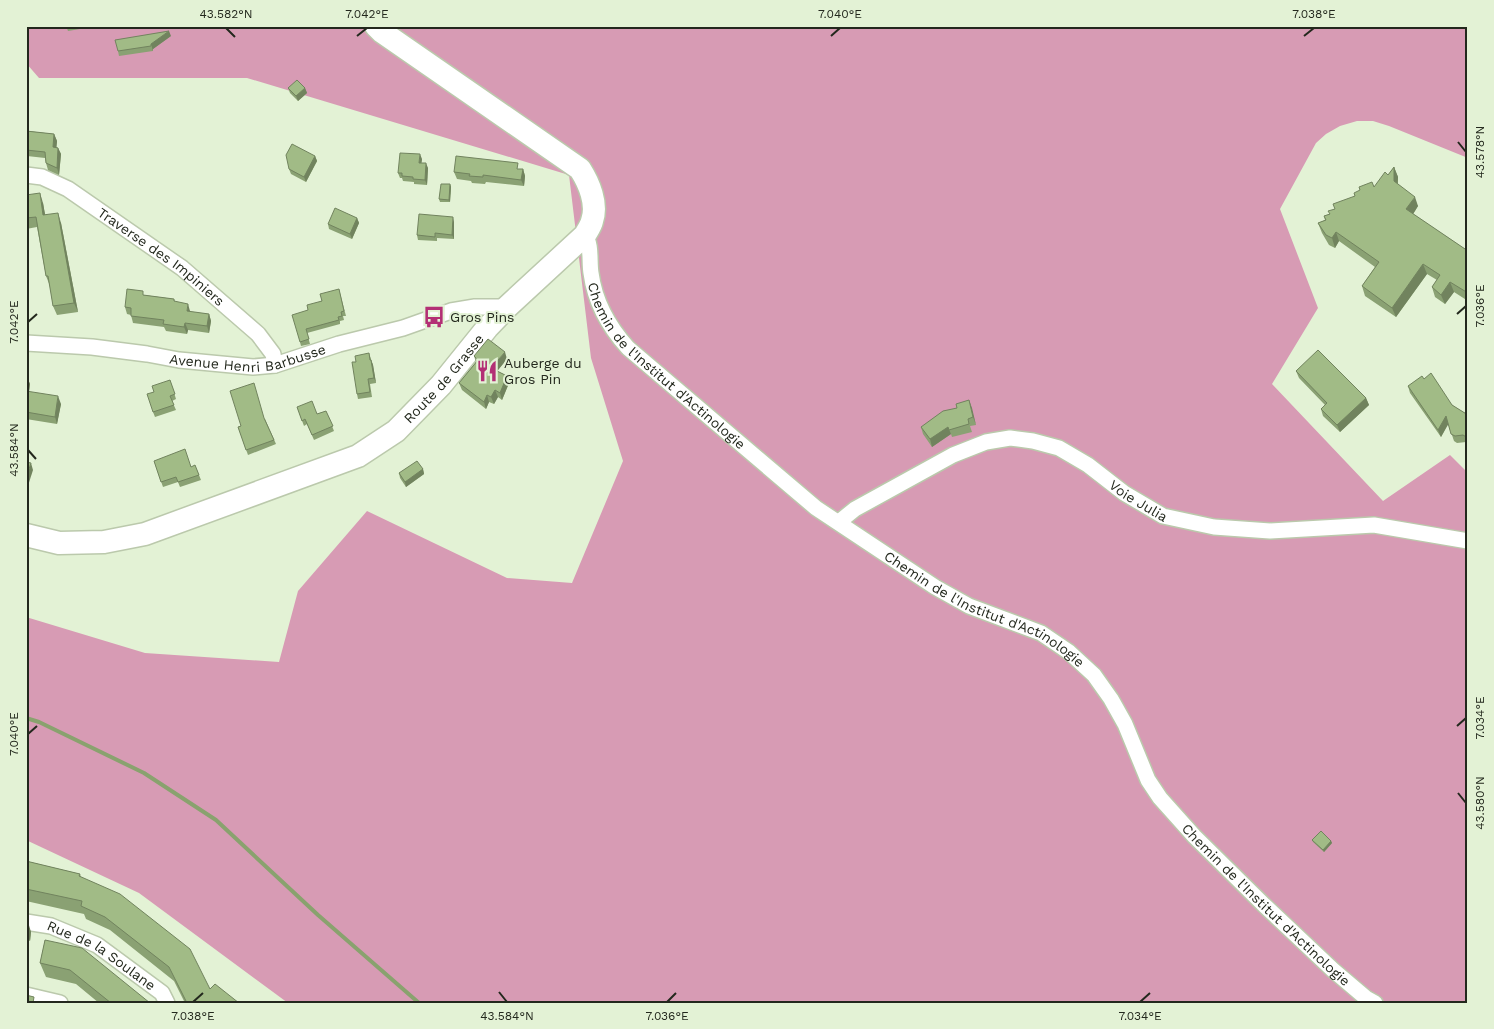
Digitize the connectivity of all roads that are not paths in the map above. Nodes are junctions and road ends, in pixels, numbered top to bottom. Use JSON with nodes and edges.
{"nodes":[{"id":1,"x":376,"y":26,"type":"edge"},
{"id":2,"x":26,"y":175,"type":"edge"},
{"id":3,"x":585,"y":235,"type":"junction"},
{"id":4,"x":507,"y":307,"type":"junction"},
{"id":5,"x":463,"y":309,"type":"junction"},
{"id":6,"x":487,"y":328,"type":"junction"},
{"id":7,"x":26,"y":344,"type":"edge"},
{"id":8,"x":275,"y":364,"type":"junction"},
{"id":9,"x":839,"y":522,"type":"junction"},
{"id":10,"x":26,"y":535,"type":"edge"},
{"id":11,"x":1468,"y":541,"type":"edge"},
{"id":12,"x":26,"y":922,"type":"edge"},
{"id":13,"x":26,"y":995,"type":"edge"},
{"id":14,"x":60,"y":1003,"type":"edge"},
{"id":15,"x":167,"y":1003,"type":"edge"},
{"id":16,"x":1375,"y":1003,"type":"edge"}],
"edges":[{"from":1,"to":3,"type":"main road","name":"Route de Grasse"},
{"from":2,"to":8,"type":"street","name":"Traverse des Impiniers"},
{"from":3,"to":4,"type":"main road","name":"Route de Grasse"},
{"from":3,"to":9,"type":"street","name":"Chemin de l'Institut d'Actinologie"},
{"from":4,"to":5,"type":"street","name":"Avenue Henri Barbusse"},
{"from":4,"to":6,"type":"main road","name":"Route de Grasse"},
{"from":5,"to":6,"type":"street"},
{"from":5,"to":8,"type":"street","name":"Avenue Henri Barbusse"},
{"from":6,"to":10,"type":"main road","name":"Route de Grasse"},
{"from":7,"to":8,"type":"street","name":"Avenue Henri Barbusse"},
{"from":9,"to":11,"type":"street","name":"Voie Julia"},
{"from":9,"to":16,"type":"street","name":"Chemin de l'Institut d'Actinologie"},
{"from":12,"to":15,"type":"street","name":"Rue de la Soulane"},
{"from":13,"to":14,"type":"street"}]}
